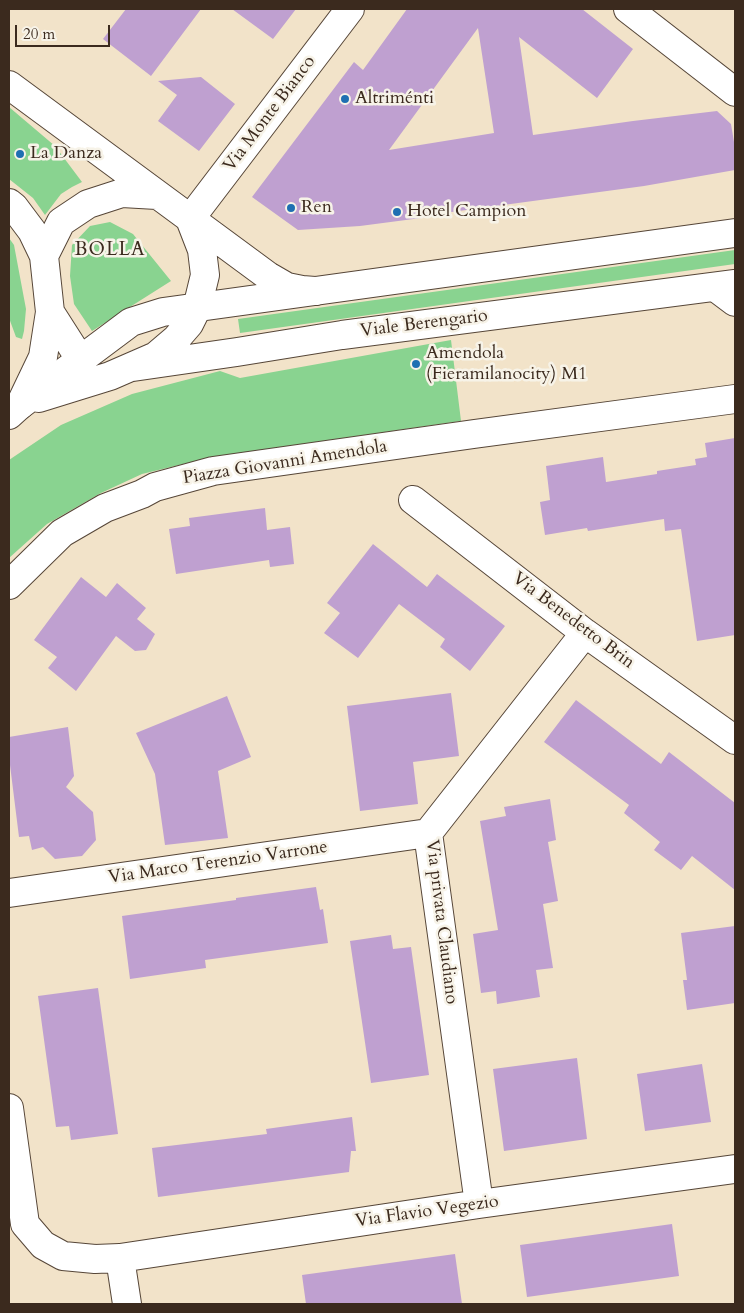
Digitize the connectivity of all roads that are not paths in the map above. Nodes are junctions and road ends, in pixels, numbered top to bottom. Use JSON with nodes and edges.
{"nodes":[{"id":1,"x":350,"y":9,"type":"edge"},
{"id":2,"x":628,"y":9,"type":"edge"},
{"id":3,"x":9,"y":85,"type":"edge"},
{"id":4,"x":735,"y":92,"type":"edge"},
{"id":5,"x":157,"y":195,"type":"junction"},
{"id":6,"x":9,"y":203,"type":"edge"},
{"id":7,"x":190,"y":219,"type":"junction"},
{"id":8,"x":735,"y":233,"type":"edge"},
{"id":9,"x":44,"y":256,"type":"junction"},
{"id":10,"x":324,"y":290,"type":"junction"},
{"id":11,"x":729,"y":291,"type":"edge"},
{"id":12,"x":197,"y":308,"type":"junction"},
{"id":13,"x":50,"y":312,"type":"junction"},
{"id":14,"x":80,"y":359,"type":"junction"},
{"id":15,"x":122,"y":371,"type":"junction"},
{"id":16,"x":735,"y":399,"type":"edge"},
{"id":17,"x":14,"y":410,"type":"edge"},
{"id":18,"x":413,"y":500,"type":"dead end"},
{"id":19,"x":9,"y":585,"type":"edge"},
{"id":20,"x":585,"y":632,"type":"junction"},
{"id":21,"x":735,"y":740,"type":"edge"},
{"id":22,"x":428,"y":833,"type":"junction"},
{"id":23,"x":9,"y":893,"type":"edge"},
{"id":24,"x":9,"y":1108,"type":"edge"},
{"id":25,"x":735,"y":1169,"type":"edge"},
{"id":26,"x":479,"y":1204,"type":"junction"},
{"id":27,"x":120,"y":1258,"type":"junction"},
{"id":28,"x":127,"y":1304,"type":"edge"}],
"edges":[{"from":1,"to":7,"type":"street","name":"Via Monte Bianco"},
{"from":2,"to":4,"type":"street"},
{"from":3,"to":5,"type":"street"},
{"from":5,"to":7,"type":"street"},
{"from":5,"to":9,"type":"street"},
{"from":6,"to":9,"type":"street"},
{"from":7,"to":10,"type":"street"},
{"from":7,"to":12,"type":"street"},
{"from":8,"to":10,"type":"street"},
{"from":9,"to":13,"type":"street"},
{"from":10,"to":12,"type":"street"},
{"from":11,"to":15,"type":"street","name":"Viale Berengario"},
{"from":12,"to":14,"type":"street"},
{"from":12,"to":15,"type":"street"},
{"from":13,"to":14,"type":"street"},
{"from":13,"to":17,"type":"street"},
{"from":14,"to":15,"type":"street"},
{"from":14,"to":17,"type":"street"},
{"from":15,"to":17,"type":"street"},
{"from":16,"to":19,"type":"street","name":"Piazza Giovanni Amendola"},
{"from":18,"to":20,"type":"street","name":"Via Benedetto Brin"},
{"from":20,"to":21,"type":"street","name":"Via Benedetto Brin"},
{"from":20,"to":22,"type":"street","name":"Via privata Claudiano"},
{"from":22,"to":23,"type":"street","name":"Via Marco Terenzio Varrone"},
{"from":22,"to":26,"type":"street","name":"Via privata Claudiano"},
{"from":24,"to":27,"type":"street","name":"Via Flavio Vegezio"},
{"from":25,"to":26,"type":"street","name":"Via Flavio Vegezio"},
{"from":26,"to":27,"type":"street","name":"Via Flavio Vegezio"},
{"from":27,"to":28,"type":"street"}]}
